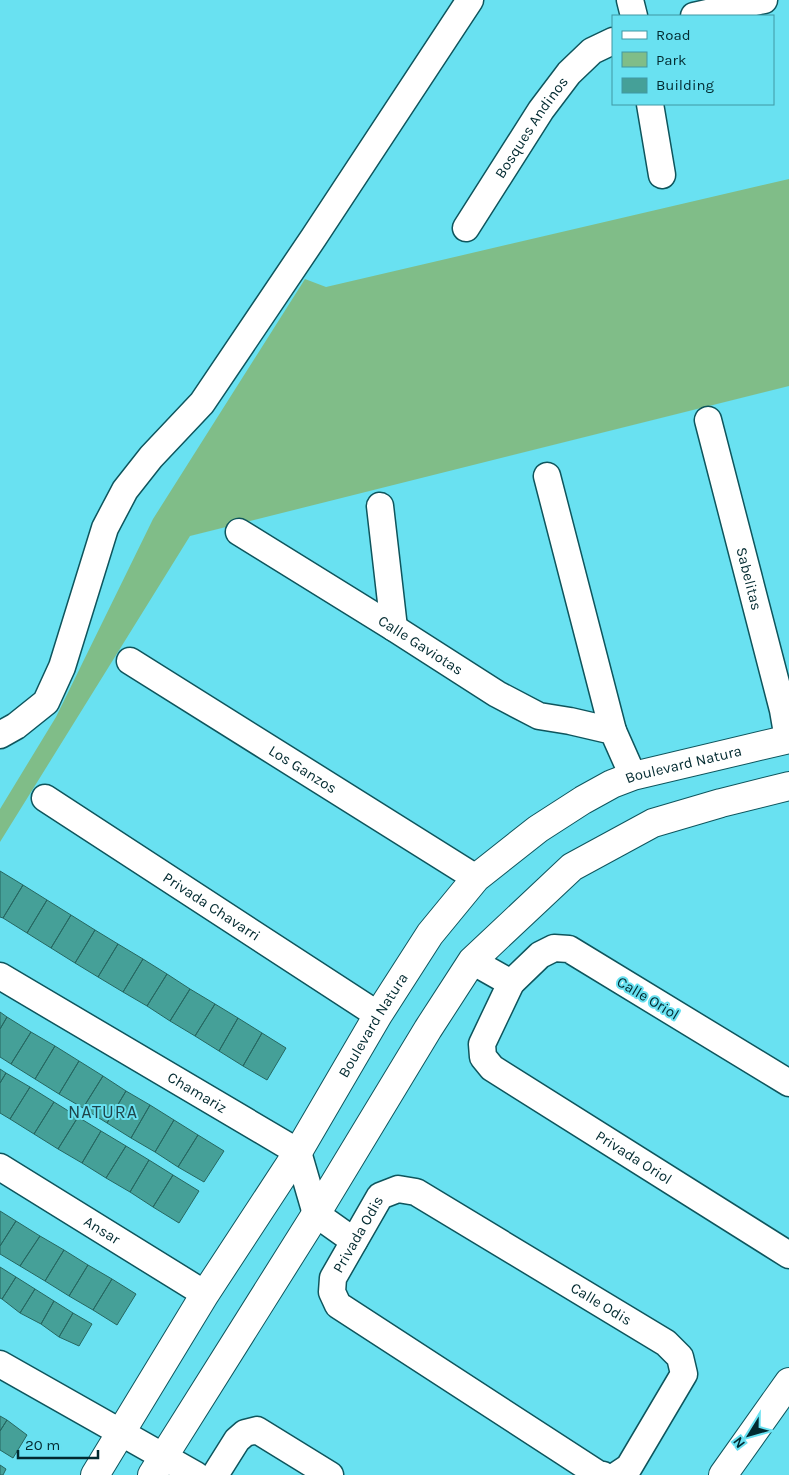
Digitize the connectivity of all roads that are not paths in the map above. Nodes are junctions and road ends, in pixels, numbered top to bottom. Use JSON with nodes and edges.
{"nodes":[{"id":1,"x":470,"y":0,"type":"edge"},
{"id":2,"x":630,"y":0,"type":"edge"},
{"id":3,"x":764,"y":0,"type":"edge"},
{"id":4,"x":634,"y":15,"type":"edge"},
{"id":5,"x":698,"y":15,"type":"edge"},
{"id":6,"x":612,"y":41,"type":"edge"},
{"id":7,"x":650,"y":105,"type":"edge"},
{"id":8,"x":662,"y":175,"type":"dead end"},
{"id":9,"x":466,"y":228,"type":"dead end"},
{"id":10,"x":708,"y":420,"type":"dead end"},
{"id":11,"x":547,"y":476,"type":"dead end"},
{"id":12,"x":380,"y":506,"type":"dead end"},
{"id":13,"x":239,"y":532,"type":"dead end"},
{"id":14,"x":394,"y":628,"type":"junction"},
{"id":15,"x":130,"y":661,"type":"dead end"},
{"id":16,"x":613,"y":731,"type":"junction"},
{"id":17,"x":0,"y":735,"type":"edge"},
{"id":18,"x":788,"y":739,"type":"edge"},
{"id":19,"x":633,"y":776,"type":"junction"},
{"id":20,"x":789,"y":786,"type":"edge"},
{"id":21,"x":45,"y":798,"type":"dead end"},
{"id":22,"x":476,"y":878,"type":"junction"},
{"id":23,"x":472,"y":961,"type":"junction"},
{"id":24,"x":0,"y":976,"type":"edge"},
{"id":25,"x":510,"y":983,"type":"junction"},
{"id":26,"x":378,"y":1015,"type":"junction"},
{"id":27,"x":483,"y":1057,"type":"joint"},
{"id":28,"x":789,"y":1083,"type":"edge"},
{"id":29,"x":298,"y":1152,"type":"junction"},
{"id":30,"x":0,"y":1167,"type":"edge"},
{"id":31,"x":398,"y":1189,"type":"joint"},
{"id":32,"x":316,"y":1214,"type":"junction"},
{"id":33,"x":354,"y":1241,"type":"junction"},
{"id":34,"x":789,"y":1255,"type":"edge"},
{"id":35,"x":205,"y":1294,"type":"junction"},
{"id":36,"x":0,"y":1364,"type":"edge"},
{"id":37,"x":789,"y":1382,"type":"edge"},
{"id":38,"x":122,"y":1433,"type":"junction"},
{"id":39,"x":158,"y":1465,"type":"edge"},
{"id":40,"x":96,"y":1475,"type":"edge"},
{"id":41,"x":196,"y":1475,"type":"edge"},
{"id":42,"x":215,"y":1475,"type":"edge"},
{"id":43,"x":330,"y":1475,"type":"edge"},
{"id":44,"x":603,"y":1475,"type":"edge"},
{"id":45,"x":616,"y":1475,"type":"edge"},
{"id":46,"x":723,"y":1475,"type":"edge"}],
"edges":[{"from":1,"to":17,"type":"street"},
{"from":2,"to":4,"type":"street"},
{"from":3,"to":5,"type":"street"},
{"from":6,"to":9,"type":"street","name":"Bosques Andinos"},
{"from":7,"to":8,"type":"street"},
{"from":10,"to":18,"type":"street","name":"Sabelitas"},
{"from":11,"to":16,"type":"street"},
{"from":12,"to":14,"type":"street"},
{"from":13,"to":14,"type":"street","name":"Calle Gaviotas"},
{"from":14,"to":16,"type":"street","name":"Calle Gaviotas"},
{"from":15,"to":22,"type":"street","name":"Los Ganzos"},
{"from":16,"to":19,"type":"street"},
{"from":18,"to":19,"type":"street","name":"Boulevard Natura"},
{"from":19,"to":22,"type":"street","name":"Boulevard Natura"},
{"from":20,"to":23,"type":"street"},
{"from":21,"to":26,"type":"street","name":"Privada Chavarri"},
{"from":22,"to":26,"type":"street","name":"Boulevard Natura"},
{"from":23,"to":25,"type":"street"},
{"from":23,"to":32,"type":"street"},
{"from":24,"to":29,"type":"street","name":"Chamariz"},
{"from":25,"to":27,"type":"street","name":"Calle Oriol"},
{"from":25,"to":28,"type":"street","name":"Calle Oriol"},
{"from":26,"to":29,"type":"street","name":"Boulevard Natura"},
{"from":27,"to":34,"type":"street","name":"Privada Oriol"},
{"from":29,"to":32,"type":"street"},
{"from":29,"to":35,"type":"street","name":"Boulevard Natura"},
{"from":30,"to":35,"type":"street","name":"Ansar"},
{"from":31,"to":33,"type":"street","name":"Privada Odis"},
{"from":31,"to":45,"type":"street","name":"Calle Odis"},
{"from":32,"to":33,"type":"street"},
{"from":32,"to":39,"type":"street"},
{"from":33,"to":44,"type":"street","name":"Privada Odis"},
{"from":35,"to":38,"type":"street","name":"Boulevard Natura"},
{"from":36,"to":38,"type":"street"},
{"from":37,"to":46,"type":"street"},
{"from":38,"to":39,"type":"street"},
{"from":38,"to":40,"type":"street","name":"Boulevard Natura"},
{"from":39,"to":41,"type":"street"},
{"from":42,"to":43,"type":"street"}]}
